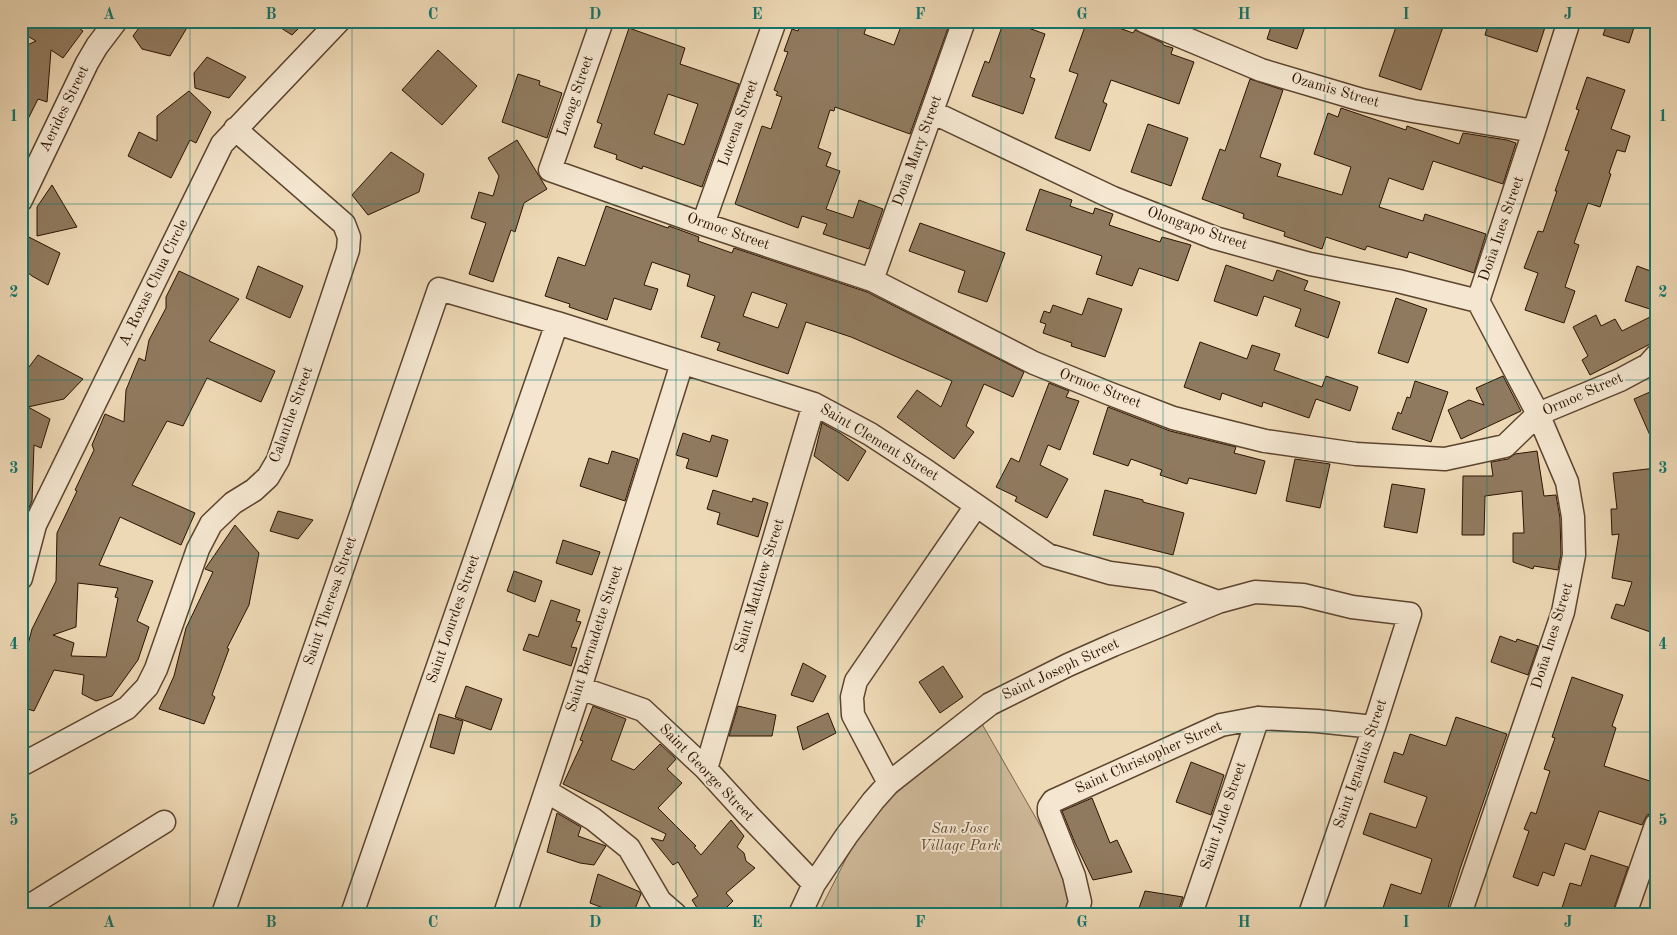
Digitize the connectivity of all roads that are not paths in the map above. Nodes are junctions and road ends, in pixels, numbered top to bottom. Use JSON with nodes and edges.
{"nodes":[{"id":1,"x":116,"y":21,"type":"edge"},
{"id":2,"x":339,"y":21,"type":"edge"},
{"id":3,"x":602,"y":21,"type":"edge"},
{"id":4,"x":775,"y":21,"type":"edge"},
{"id":5,"x":964,"y":21,"type":"edge"},
{"id":6,"x":1144,"y":21,"type":"edge"},
{"id":7,"x":1569,"y":21,"type":"edge"},
{"id":8,"x":932,"y":112,"type":"junction"},
{"id":9,"x":235,"y":129,"type":"junction"},
{"id":10,"x":1534,"y":131,"type":"junction"},
{"id":11,"x":550,"y":170,"type":"joint"},
{"id":12,"x":21,"y":200,"type":"edge"},
{"id":13,"x":703,"y":224,"type":"junction"},
{"id":14,"x":872,"y":280,"type":"junction"},
{"id":15,"x":439,"y":289,"type":"joint"},
{"id":16,"x":1478,"y":301,"type":"junction"},
{"id":17,"x":557,"y":323,"type":"junction"},
{"id":18,"x":1656,"y":356,"type":"edge"},
{"id":19,"x":682,"y":364,"type":"junction"},
{"id":20,"x":814,"y":404,"type":"junction"},
{"id":21,"x":1538,"y":414,"type":"junction"},
{"id":22,"x":976,"y":506,"type":"junction"},
{"id":23,"x":28,"y":521,"type":"edge"},
{"id":24,"x":21,"y":578,"type":"edge"},
{"id":25,"x":1218,"y":602,"type":"junction"},
{"id":26,"x":1410,"y":614,"type":"joint"},
{"id":27,"x":580,"y":688,"type":"junction"},
{"id":28,"x":1258,"y":718,"type":"junction"},
{"id":29,"x":1374,"y":728,"type":"junction"},
{"id":30,"x":21,"y":765,"type":"edge"},
{"id":31,"x":706,"y":768,"type":"junction"},
{"id":32,"x":889,"y":783,"type":"junction"},
{"id":33,"x":546,"y":792,"type":"junction"},
{"id":34,"x":164,"y":822,"type":"dead end"},
{"id":35,"x":1656,"y":825,"type":"edge"},
{"id":36,"x":814,"y":884,"type":"junction"},
{"id":37,"x":21,"y":910,"type":"edge"},
{"id":38,"x":663,"y":910,"type":"edge"},
{"id":39,"x":1463,"y":913,"type":"edge"},
{"id":40,"x":223,"y":914,"type":"edge"},
{"id":41,"x":352,"y":914,"type":"edge"},
{"id":42,"x":505,"y":914,"type":"edge"},
{"id":43,"x":800,"y":914,"type":"edge"},
{"id":44,"x":1076,"y":914,"type":"edge"},
{"id":45,"x":1191,"y":914,"type":"edge"},
{"id":46,"x":1310,"y":914,"type":"edge"},
{"id":47,"x":1625,"y":914,"type":"edge"}],
"edges":[{"from":1,"to":12,"type":"street","name":"Aerides Street"},
{"from":2,"to":9,"type":"street","name":"A. Roxas Chua Circle"},
{"from":3,"to":11,"type":"street","name":"Laoag Street"},
{"from":4,"to":13,"type":"street","name":"Lucena Street"},
{"from":5,"to":8,"type":"street","name":"Doña Mary Street"},
{"from":6,"to":10,"type":"street","name":"Ozamis Street"},
{"from":7,"to":10,"type":"street","name":"Doña Ines Street"},
{"from":8,"to":14,"type":"street","name":"Doña Mary Street"},
{"from":8,"to":16,"type":"street","name":"Olongapo Street"},
{"from":9,"to":23,"type":"street","name":"A. Roxas Chua Circle"},
{"from":9,"to":30,"type":"street","name":"Calanthe Street"},
{"from":10,"to":16,"type":"street","name":"Doña Ines Street"},
{"from":11,"to":13,"type":"street","name":"Ormoc Street"},
{"from":13,"to":14,"type":"street","name":"Ormoc Street"},
{"from":14,"to":21,"type":"street","name":"Ormoc Street"},
{"from":15,"to":17,"type":"street","name":"Saint Clement Street"},
{"from":15,"to":40,"type":"street","name":"Saint Theresa Street"},
{"from":16,"to":21,"type":"street","name":"Doña Ines Street"},
{"from":17,"to":19,"type":"street","name":"Saint Clement Street"},
{"from":17,"to":41,"type":"street","name":"Saint Lourdes Street"},
{"from":18,"to":21,"type":"street","name":"Ormoc Street"},
{"from":19,"to":20,"type":"street","name":"Saint Clement Street"},
{"from":19,"to":27,"type":"street","name":"Saint Bernadette Street"},
{"from":20,"to":22,"type":"street","name":"Saint Clement Street"},
{"from":20,"to":31,"type":"street","name":"Saint Matthew Street"},
{"from":21,"to":39,"type":"street","name":"Doña Ines Street"},
{"from":22,"to":25,"type":"street","name":"Saint Clement Street"},
{"from":22,"to":32,"type":"street"},
{"from":23,"to":24,"type":"street","name":"A. Roxas Chua Circle"},
{"from":25,"to":26,"type":"street","name":"Saint Joseph Street"},
{"from":25,"to":32,"type":"street","name":"Saint Joseph Street"},
{"from":26,"to":29,"type":"street","name":"Saint Ignatius Street"},
{"from":27,"to":31,"type":"street","name":"Saint George Street"},
{"from":27,"to":33,"type":"street","name":"Saint Bernadette Street"},
{"from":28,"to":29,"type":"street","name":"Saint Christopher Street"},
{"from":28,"to":44,"type":"street","name":"Saint Christopher Street"},
{"from":28,"to":45,"type":"street","name":"Saint Jude Street"},
{"from":29,"to":46,"type":"street","name":"Saint Ignatius Street"},
{"from":31,"to":36,"type":"street","name":"Saint George Street"},
{"from":32,"to":36,"type":"street","name":"Saint Joseph Street"},
{"from":33,"to":38,"type":"street"},
{"from":33,"to":42,"type":"street","name":"Saint Bernadette Street"},
{"from":34,"to":37,"type":"street"},
{"from":35,"to":47,"type":"street"},
{"from":36,"to":43,"type":"street","name":"Saint Joseph Street"}]}
